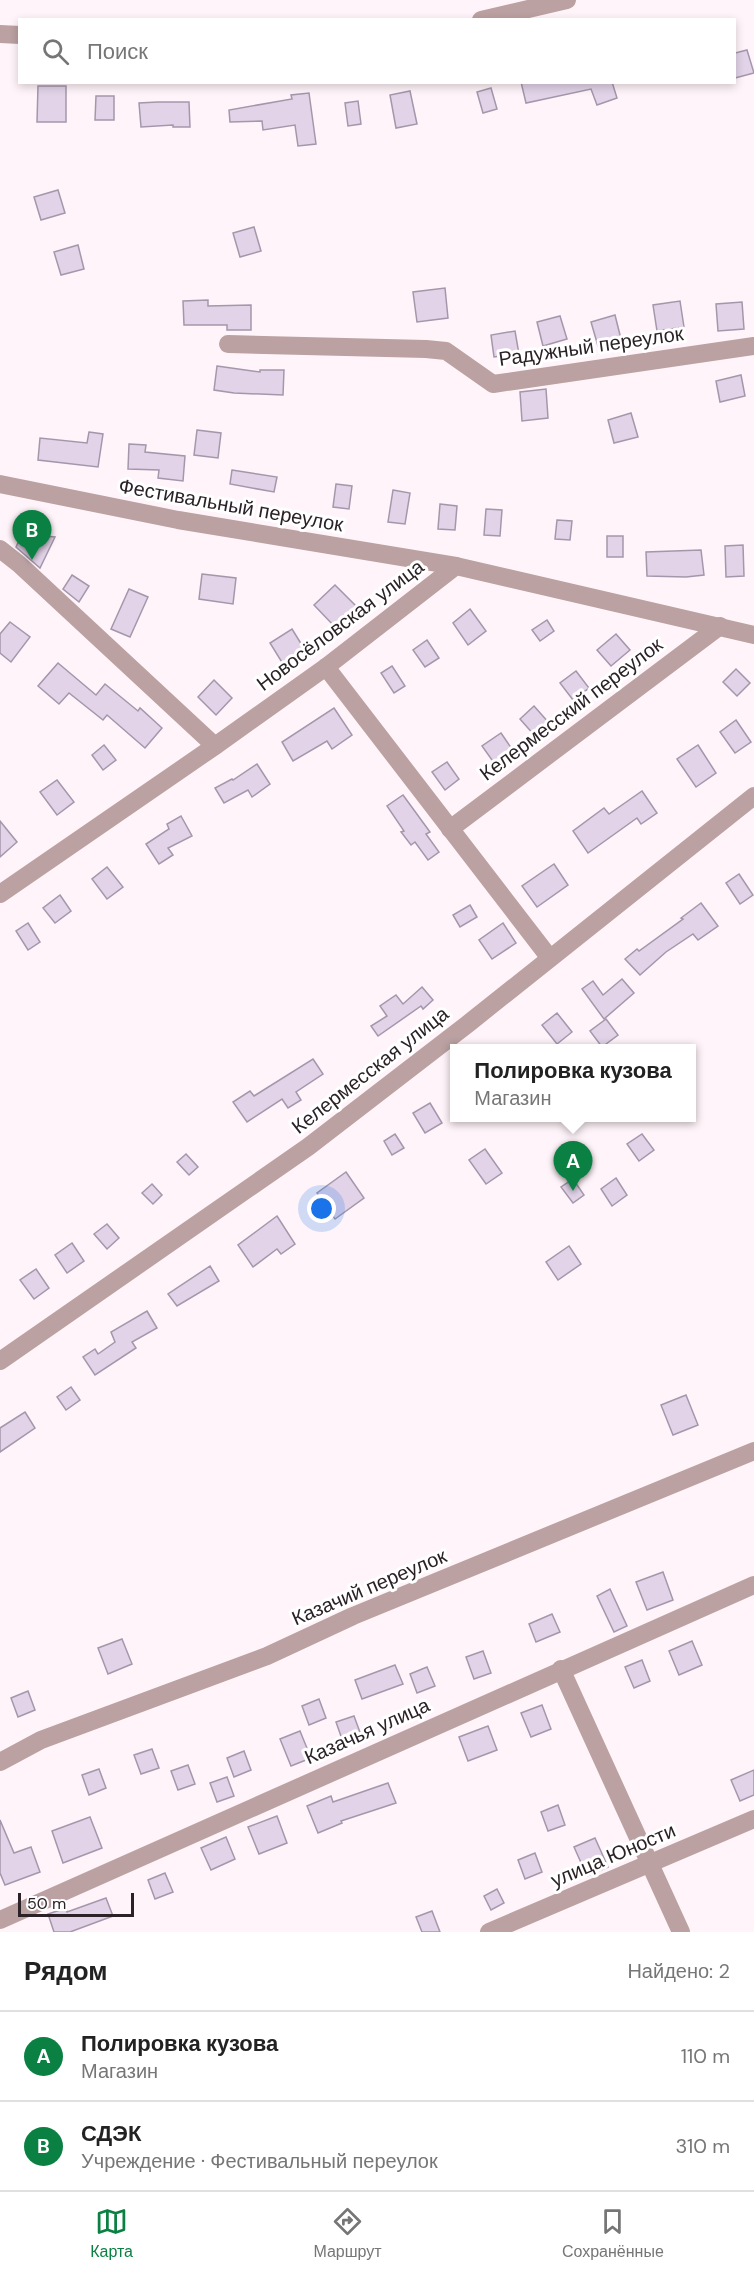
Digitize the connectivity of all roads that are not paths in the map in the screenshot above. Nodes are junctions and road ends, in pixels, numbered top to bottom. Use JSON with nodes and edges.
{"nodes":[{"id":1,"x":567,"y":0,"type":"edge"},
{"id":2,"x":490,"y":18,"type":"edge"},
{"id":3,"x":0,"y":34,"type":"edge"},
{"id":4,"x":18,"y":35,"type":"edge"},
{"id":5,"x":228,"y":344,"type":"dead end"},
{"id":6,"x":754,"y":345,"type":"edge"},
{"id":7,"x":0,"y":484,"type":"edge"},
{"id":8,"x":0,"y":549,"type":"edge"},
{"id":9,"x":456,"y":566,"type":"junction"},
{"id":10,"x":720,"y":626,"type":"junction"},
{"id":11,"x":754,"y":635,"type":"edge"},
{"id":12,"x":326,"y":667,"type":"junction"},
{"id":13,"x":215,"y":746,"type":"junction"},
{"id":14,"x":754,"y":796,"type":"edge"},
{"id":15,"x":450,"y":829,"type":"junction"},
{"id":16,"x":0,"y":894,"type":"edge"},
{"id":17,"x":549,"y":957,"type":"junction"},
{"id":18,"x":0,"y":1361,"type":"edge"},
{"id":19,"x":754,"y":1451,"type":"edge"},
{"id":20,"x":754,"y":1585,"type":"edge"},
{"id":21,"x":561,"y":1669,"type":"junction"},
{"id":22,"x":0,"y":1762,"type":"edge"},
{"id":23,"x":754,"y":1819,"type":"edge"},
{"id":24,"x":649,"y":1865,"type":"junction"},
{"id":25,"x":0,"y":1920,"type":"edge"},
{"id":26,"x":489,"y":1932,"type":"edge"},
{"id":27,"x":681,"y":1932,"type":"edge"}],
"edges":[{"from":1,"to":2,"type":"street"},
{"from":3,"to":4,"type":"street"},
{"from":5,"to":6,"type":"street","name":"Радужный переулок"},
{"from":7,"to":9,"type":"street","name":"Фестивальный переулок"},
{"from":8,"to":13,"type":"street"},
{"from":9,"to":10,"type":"street","name":"Новосёловская улица"},
{"from":9,"to":12,"type":"street","name":"Новосёловская улица"},
{"from":10,"to":11,"type":"street","name":"Новосёловская улица"},
{"from":10,"to":15,"type":"street","name":"Келермесский переулок"},
{"from":12,"to":13,"type":"street","name":"Новосёловская улица"},
{"from":12,"to":15,"type":"street"},
{"from":13,"to":16,"type":"street","name":"Новосёловская улица"},
{"from":14,"to":17,"type":"street","name":"Келермесская улица"},
{"from":15,"to":17,"type":"street"},
{"from":17,"to":18,"type":"street","name":"Келермесская улица"},
{"from":19,"to":22,"type":"street","name":"Казачий переулок"},
{"from":20,"to":21,"type":"street","name":"Казачья улица"},
{"from":21,"to":24,"type":"street"},
{"from":21,"to":25,"type":"street","name":"Казачья улица"},
{"from":23,"to":24,"type":"street","name":"улица Юности"},
{"from":24,"to":26,"type":"street","name":"улица Юности"},
{"from":24,"to":27,"type":"street"}]}
